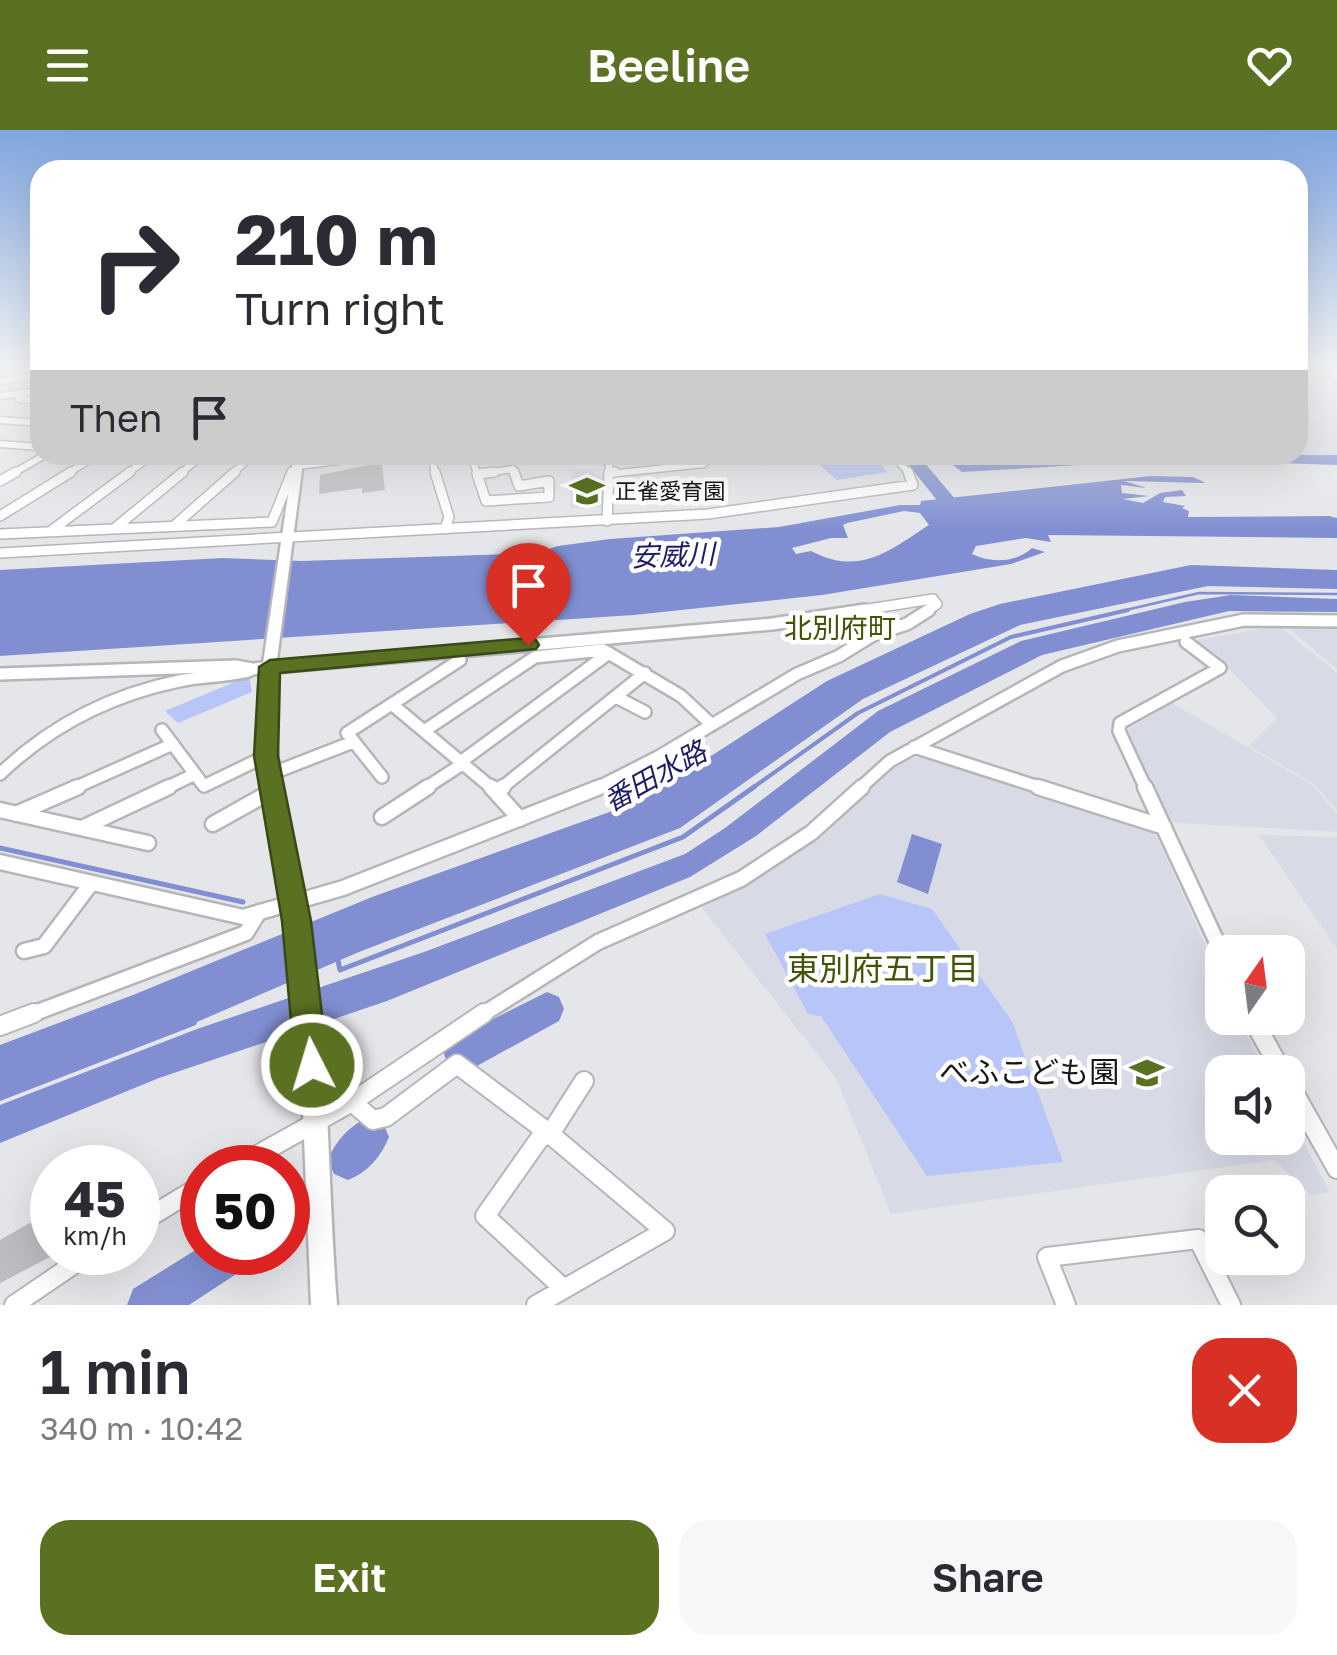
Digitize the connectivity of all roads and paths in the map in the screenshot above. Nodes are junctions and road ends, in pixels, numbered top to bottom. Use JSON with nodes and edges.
{"nodes":[{"id":1,"x":0,"y":420,"type":"edge"},
{"id":2,"x":30,"y":422,"type":"edge"},
{"id":3,"x":3,"y":446,"type":"edge"},
{"id":4,"x":30,"y":447,"type":"edge"},
{"id":5,"x":30,"y":464,"type":"edge"},
{"id":6,"x":82,"y":465,"type":"edge"},
{"id":7,"x":140,"y":465,"type":"edge"},
{"id":8,"x":191,"y":465,"type":"edge"},
{"id":9,"x":242,"y":465,"type":"edge"},
{"id":10,"x":296,"y":465,"type":"edge"},
{"id":11,"x":298,"y":465,"type":"edge"},
{"id":12,"x":433,"y":465,"type":"edge"},
{"id":13,"x":474,"y":465,"type":"edge"},
{"id":14,"x":608,"y":465,"type":"edge"},
{"id":15,"x":692,"y":465,"type":"edge"},
{"id":16,"x":902,"y":465,"type":"edge"},
{"id":17,"x":610,"y":472,"type":"junction"},
{"id":18,"x":476,"y":474,"type":"junction"},
{"id":19,"x":0,"y":482,"type":"edge"},
{"id":20,"x":608,"y":512,"type":"junction"},
{"id":21,"x":0,"y":516,"type":"edge"},
{"id":22,"x":175,"y":526,"type":"junction"},
{"id":23,"x":115,"y":528,"type":"junction"},
{"id":24,"x":445,"y":529,"type":"junction"},
{"id":25,"x":51,"y":531,"type":"junction"},
{"id":26,"x":0,"y":534,"type":"edge"},
{"id":27,"x":288,"y":541,"type":"junction"},
{"id":28,"x":0,"y":553,"type":"edge"},
{"id":29,"x":1337,"y":620,"type":"edge"},
{"id":30,"x":1186,"y":642,"type":"dead end"},
{"id":31,"x":604,"y":647,"type":"junction"},
{"id":32,"x":460,"y":660,"type":"dead end"},
{"id":33,"x":264,"y":666,"type":"junction"},
{"id":34,"x":646,"y":673,"type":"junction"},
{"id":35,"x":0,"y":674,"type":"edge"},
{"id":36,"x":616,"y":697,"type":"junction"},
{"id":37,"x":394,"y":706,"type":"junction"},
{"id":38,"x":645,"y":712,"type":"dead end"},
{"id":39,"x":712,"y":725,"type":"junction"},
{"id":40,"x":162,"y":730,"type":"dead end"},
{"id":41,"x":424,"y":731,"type":"junction"},
{"id":42,"x":353,"y":742,"type":"junction"},
{"id":43,"x":173,"y":744,"type":"junction"},
{"id":44,"x":914,"y":747,"type":"junction"},
{"id":45,"x":266,"y":756,"type":"junction"},
{"id":46,"x":463,"y":762,"type":"junction"},
{"id":47,"x":3,"y":768,"type":"edge"},
{"id":48,"x":194,"y":775,"type":"junction"},
{"id":49,"x":382,"y":777,"type":"dead end"},
{"id":50,"x":269,"y":783,"type":"junction"},
{"id":51,"x":496,"y":792,"type":"junction"},
{"id":52,"x":0,"y":810,"type":"edge"},
{"id":53,"x":16,"y":814,"type":"junction"},
{"id":54,"x":382,"y":817,"type":"dead end"},
{"id":55,"x":520,"y":819,"type":"junction"},
{"id":56,"x":213,"y":824,"type":"dead end"},
{"id":57,"x":84,"y":827,"type":"junction"},
{"id":58,"x":1164,"y":827,"type":"junction"},
{"id":59,"x":148,"y":843,"type":"dead end"},
{"id":60,"x":0,"y":862,"type":"edge"},
{"id":61,"x":90,"y":885,"type":"junction"},
{"id":62,"x":260,"y":912,"type":"junction"},
{"id":63,"x":294,"y":912,"type":"junction"},
{"id":64,"x":1214,"y":935,"type":"edge"},
{"id":65,"x":24,"y":951,"type":"dead end"},
{"id":66,"x":0,"y":1026,"type":"edge"},
{"id":67,"x":584,"y":1081,"type":"dead end"},
{"id":68,"x":352,"y":1102,"type":"junction"},
{"id":69,"x":1305,"y":1113,"type":"edge"},
{"id":70,"x":316,"y":1120,"type":"junction"},
{"id":71,"x":550,"y":1134,"type":"junction"},
{"id":72,"x":273,"y":1145,"type":"edge"},
{"id":73,"x":1337,"y":1170,"type":"edge"},
{"id":74,"x":58,"y":1275,"type":"edge"},
{"id":75,"x":564,"y":1289,"type":"junction"},
{"id":76,"x":14,"y":1305,"type":"edge"},
{"id":77,"x":324,"y":1305,"type":"edge"},
{"id":78,"x":536,"y":1305,"type":"edge"},
{"id":79,"x":1066,"y":1305,"type":"edge"},
{"id":80,"x":1231,"y":1305,"type":"edge"}],
"edges":[{"from":1,"to":2,"type":"street"},
{"from":3,"to":4,"type":"street"},
{"from":5,"to":19,"type":"street"},
{"from":6,"to":21,"type":"street"},
{"from":7,"to":25,"type":"street"},
{"from":8,"to":23,"type":"street"},
{"from":9,"to":22,"type":"street"},
{"from":10,"to":22,"type":"street"},
{"from":11,"to":27,"type":"main road"},
{"from":12,"to":24,"type":"street"},
{"from":13,"to":18,"type":"street"},
{"from":14,"to":17,"type":"street"},
{"from":15,"to":17,"type":"street"},
{"from":16,"to":20,"type":"street"},
{"from":17,"to":20,"type":"street"},
{"from":18,"to":18,"type":"street"},
{"from":20,"to":24,"type":"street"},
{"from":22,"to":23,"type":"street"},
{"from":23,"to":25,"type":"street"},
{"from":24,"to":27,"type":"street"},
{"from":25,"to":26,"type":"street"},
{"from":27,"to":28,"type":"street"},
{"from":27,"to":33,"type":"main road"},
{"from":29,"to":44,"type":"street"},
{"from":30,"to":58,"type":"street"},
{"from":31,"to":33,"type":"street"},
{"from":31,"to":34,"type":"street"},
{"from":31,"to":39,"type":"street"},
{"from":31,"to":41,"type":"street"},
{"from":31,"to":46,"type":"street"},
{"from":32,"to":37,"type":"street"},
{"from":33,"to":35,"type":"street"},
{"from":33,"to":45,"type":"main road"},
{"from":33,"to":47,"type":"street"},
{"from":34,"to":36,"type":"street"},
{"from":34,"to":39,"type":"street"},
{"from":36,"to":38,"type":"street"},
{"from":36,"to":51,"type":"street"},
{"from":37,"to":41,"type":"street"},
{"from":37,"to":42,"type":"street"},
{"from":39,"to":55,"type":"street"},
{"from":40,"to":43,"type":"street"},
{"from":41,"to":46,"type":"street"},
{"from":42,"to":49,"type":"street"},
{"from":42,"to":50,"type":"street"},
{"from":43,"to":48,"type":"street"},
{"from":43,"to":53,"type":"street"},
{"from":44,"to":58,"type":"street"},
{"from":44,"to":68,"type":"street"},
{"from":45,"to":48,"type":"street"},
{"from":45,"to":50,"type":"main road"},
{"from":46,"to":51,"type":"street"},
{"from":46,"to":54,"type":"street"},
{"from":48,"to":57,"type":"street"},
{"from":50,"to":56,"type":"street"},
{"from":50,"to":63,"type":"main road"},
{"from":51,"to":55,"type":"street"},
{"from":52,"to":53,"type":"street"},
{"from":53,"to":57,"type":"street"},
{"from":55,"to":63,"type":"street"},
{"from":57,"to":59,"type":"street"},
{"from":58,"to":64,"type":"street"},
{"from":60,"to":61,"type":"street"},
{"from":61,"to":62,"type":"street"},
{"from":61,"to":65,"type":"street"},
{"from":62,"to":63,"type":"street"},
{"from":62,"to":66,"type":"street"},
{"from":63,"to":70,"type":"main road"},
{"from":67,"to":71,"type":"street"},
{"from":68,"to":70,"type":"street"},
{"from":68,"to":71,"type":"street"},
{"from":69,"to":73,"type":"street"},
{"from":70,"to":72,"type":"street"},
{"from":70,"to":77,"type":"main road"},
{"from":71,"to":75,"type":"street"},
{"from":71,"to":75,"type":"street"},
{"from":74,"to":76,"type":"street"},
{"from":75,"to":78,"type":"street"},
{"from":79,"to":80,"type":"street"}]}
